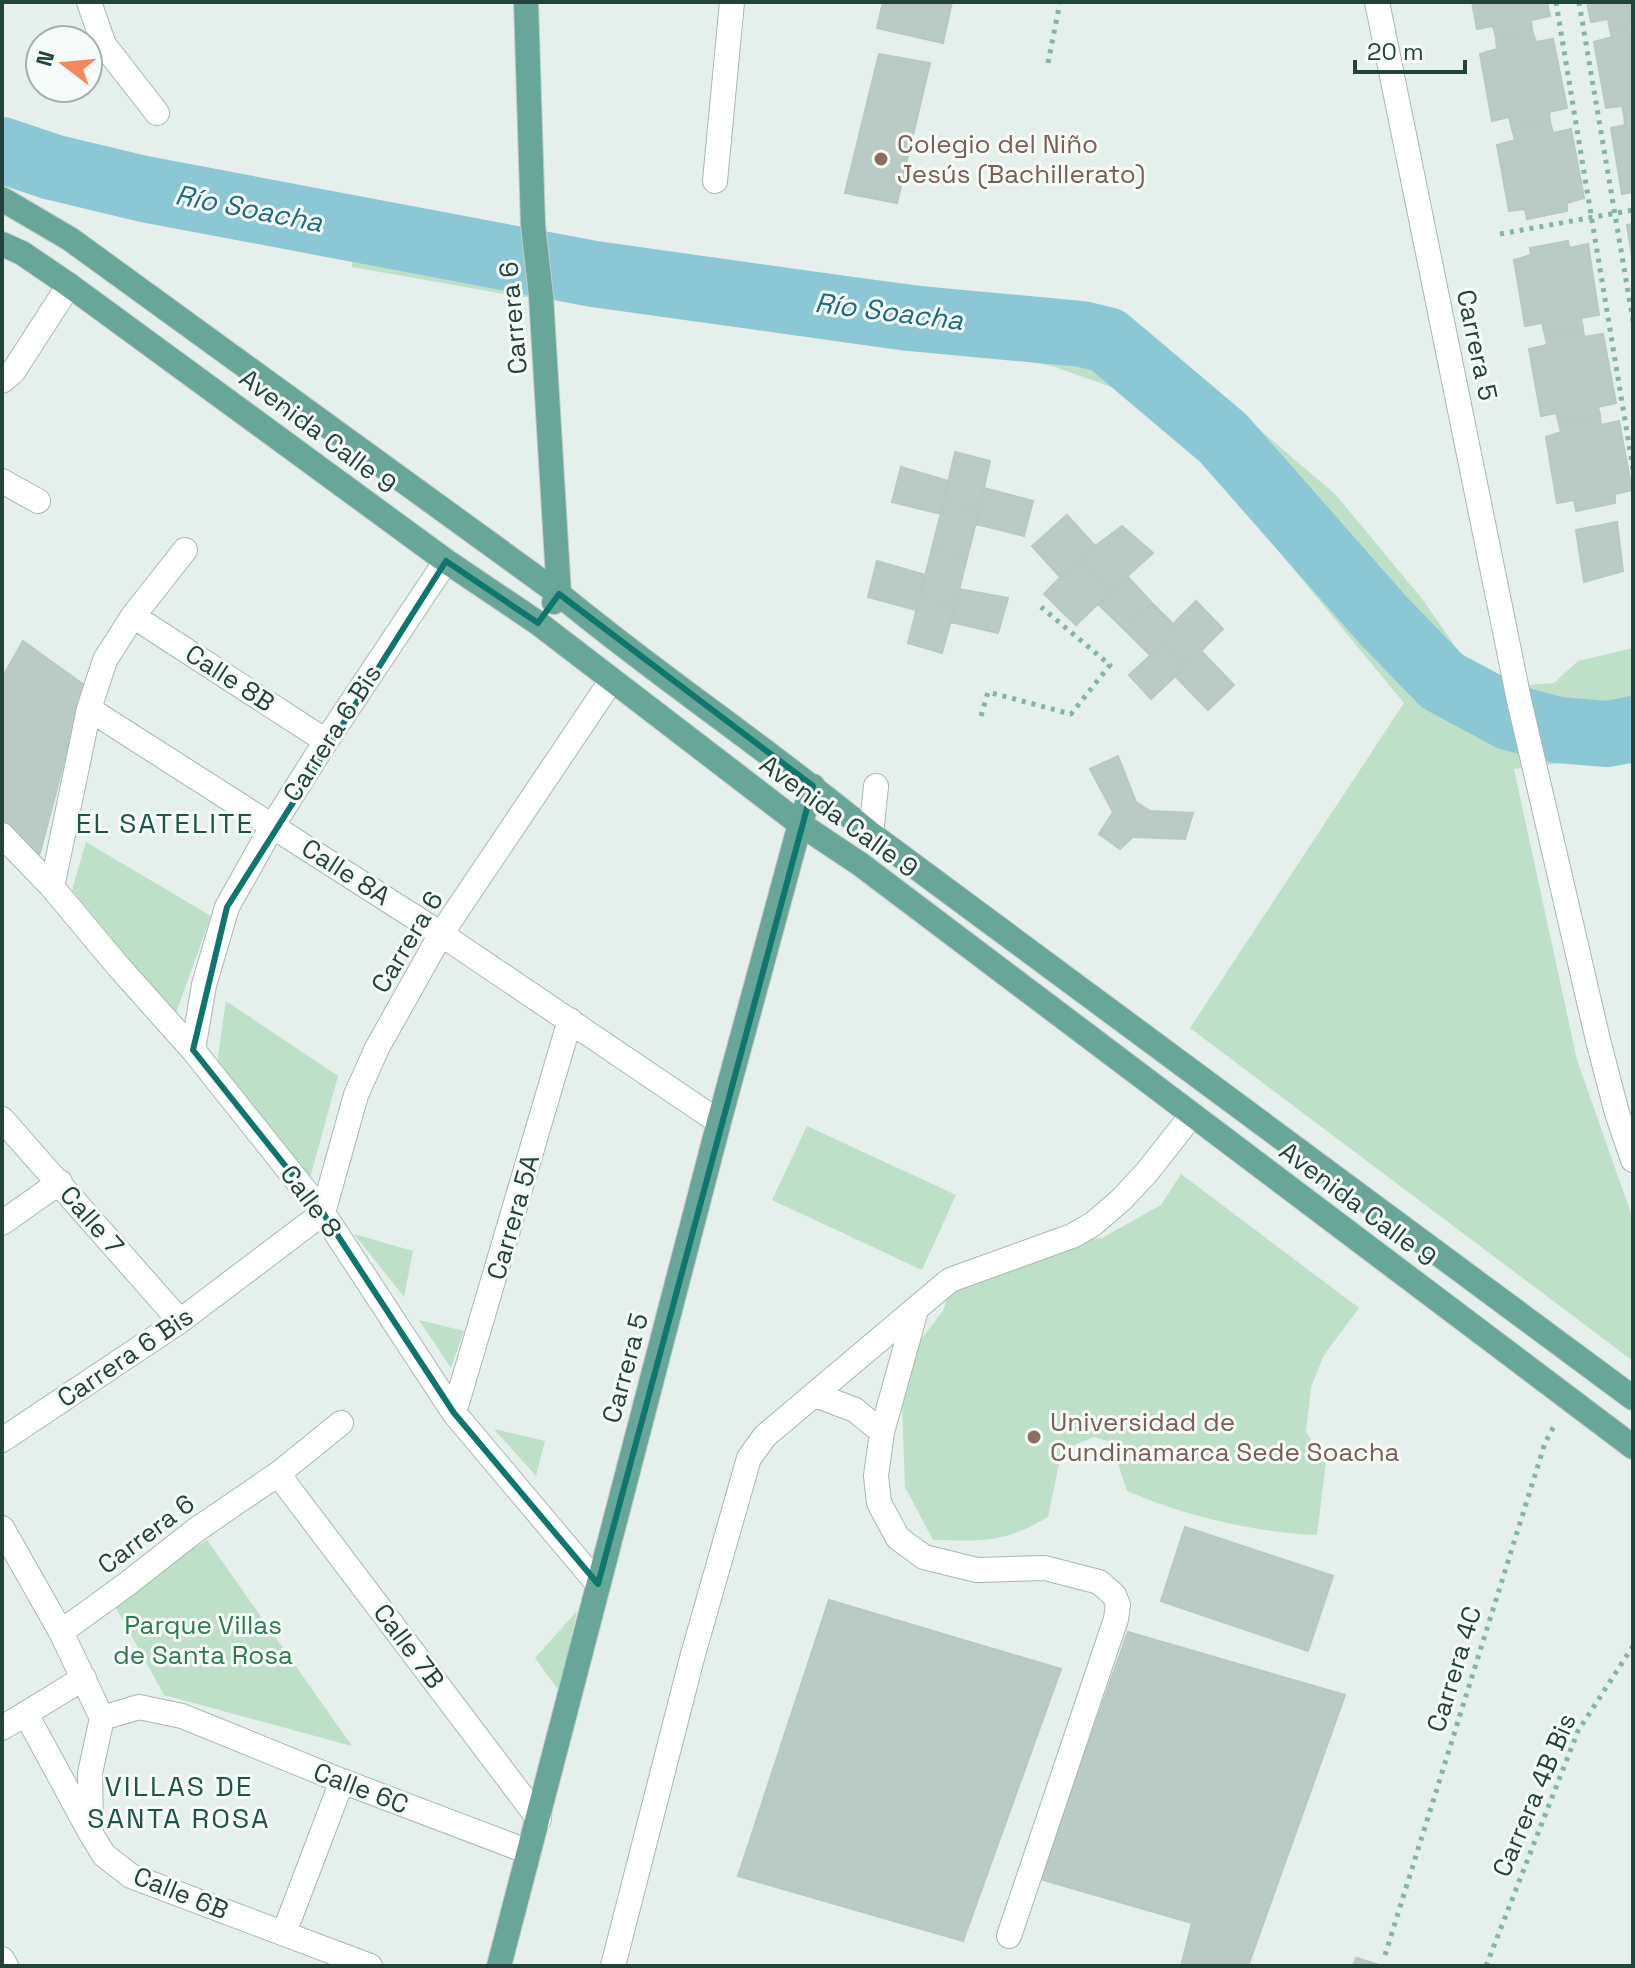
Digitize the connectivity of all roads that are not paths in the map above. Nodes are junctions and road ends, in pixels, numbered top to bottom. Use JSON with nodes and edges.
{"nodes":[{"id":1,"x":89,"y":2,"type":"edge"},
{"id":2,"x":526,"y":2,"type":"edge"},
{"id":3,"x":732,"y":2,"type":"edge"},
{"id":4,"x":1377,"y":2,"type":"edge"},
{"id":5,"x":157,"y":113,"type":"dead end"},
{"id":6,"x":715,"y":181,"type":"dead end"},
{"id":7,"x":2,"y":199,"type":"edge"},
{"id":8,"x":2,"y":244,"type":"edge"},
{"id":9,"x":69,"y":285,"type":"junction"},
{"id":10,"x":2,"y":381,"type":"edge"},
{"id":11,"x":2,"y":481,"type":"edge"},
{"id":12,"x":38,"y":501,"type":"dead end"},
{"id":13,"x":185,"y":550,"type":"dead end"},
{"id":14,"x":446,"y":561,"type":"junction"},
{"id":15,"x":559,"y":594,"type":"junction"},
{"id":16,"x":133,"y":616,"type":"junction"},
{"id":17,"x":538,"y":623,"type":"junction"},
{"id":18,"x":611,"y":681,"type":"junction"},
{"id":19,"x":89,"y":709,"type":"junction"},
{"id":20,"x":326,"y":741,"type":"junction"},
{"id":21,"x":813,"y":786,"type":"junction"},
{"id":22,"x":876,"y":786,"type":"dead end"},
{"id":23,"x":800,"y":824,"type":"junction"},
{"id":24,"x":273,"y":825,"type":"junction"},
{"id":25,"x":871,"y":834,"type":"junction"},
{"id":26,"x":2,"y":835,"type":"edge"},
{"id":27,"x":52,"y":887,"type":"junction"},
{"id":28,"x":441,"y":934,"type":"junction"},
{"id":29,"x":570,"y":1020,"type":"junction"},
{"id":30,"x":193,"y":1050,"type":"junction"},
{"id":31,"x":1192,"y":1115,"type":"junction"},
{"id":32,"x":2,"y":1119,"type":"edge"},
{"id":33,"x":719,"y":1122,"type":"junction"},
{"id":34,"x":1633,"y":1160,"type":"edge"},
{"id":35,"x":60,"y":1182,"type":"junction"},
{"id":36,"x":323,"y":1213,"type":"junction"},
{"id":37,"x":2,"y":1223,"type":"edge"},
{"id":38,"x":916,"y":1310,"type":"junction"},
{"id":39,"x":180,"y":1321,"type":"junction"},
{"id":40,"x":816,"y":1395,"type":"junction"},
{"id":41,"x":1633,"y":1398,"type":"edge"},
{"id":42,"x":454,"y":1413,"type":"junction"},
{"id":43,"x":341,"y":1423,"type":"dead end"},
{"id":44,"x":882,"y":1432,"type":"junction"},
{"id":45,"x":2,"y":1440,"type":"edge"},
{"id":46,"x":1633,"y":1447,"type":"edge"},
{"id":47,"x":278,"y":1474,"type":"junction"},
{"id":48,"x":2,"y":1528,"type":"edge"},
{"id":49,"x":598,"y":1584,"type":"junction"},
{"id":50,"x":61,"y":1632,"type":"junction"},
{"id":51,"x":84,"y":1678,"type":"junction"},
{"id":52,"x":26,"y":1714,"type":"junction"},
{"id":53,"x":102,"y":1718,"type":"junction"},
{"id":54,"x":2,"y":1728,"type":"edge"},
{"id":55,"x":342,"y":1781,"type":"junction"},
{"id":56,"x":539,"y":1819,"type":"junction"},
{"id":57,"x":91,"y":1834,"type":"junction"},
{"id":58,"x":529,"y":1852,"type":"junction"},
{"id":59,"x":284,"y":1933,"type":"junction"},
{"id":60,"x":1009,"y":1936,"type":"dead end"},
{"id":61,"x":2,"y":1959,"type":"edge"},
{"id":62,"x":6,"y":1966,"type":"edge"},
{"id":63,"x":370,"y":1966,"type":"edge"},
{"id":64,"x":499,"y":1966,"type":"edge"},
{"id":65,"x":613,"y":1966,"type":"edge"}],
"edges":[{"from":1,"to":5,"type":"street"},
{"from":2,"to":15,"type":"main road","name":"Carrera 6"},
{"from":3,"to":6,"type":"street"},
{"from":4,"to":34,"type":"street","name":"Carrera 5"},
{"from":7,"to":15,"type":"main road","name":"Avenida Calle 9"},
{"from":8,"to":9,"type":"main road","name":"Avenida Calle 9"},
{"from":9,"to":10,"type":"street"},
{"from":9,"to":14,"type":"main road","name":"Avenida Calle 9"},
{"from":11,"to":12,"type":"street"},
{"from":13,"to":16,"type":"street"},
{"from":14,"to":17,"type":"main road","name":"Avenida Calle 9"},
{"from":14,"to":20,"type":"street","name":"Carrera 6 Bis"},
{"from":15,"to":17,"type":"main road"},
{"from":15,"to":21,"type":"main road","name":"Avenida Calle 9"},
{"from":16,"to":19,"type":"street"},
{"from":16,"to":20,"type":"street","name":"Calle 8B"},
{"from":17,"to":18,"type":"main road","name":"Avenida Calle 9"},
{"from":18,"to":23,"type":"main road","name":"Avenida Calle 9"},
{"from":18,"to":28,"type":"street","name":"Carrera 6"},
{"from":19,"to":24,"type":"street","name":"Calle 8A"},
{"from":19,"to":27,"type":"street"},
{"from":20,"to":24,"type":"street","name":"Carrera 6 Bis"},
{"from":21,"to":23,"type":"main road","name":"Carrera 5"},
{"from":21,"to":25,"type":"main road","name":"Avenida Calle 9"},
{"from":22,"to":25,"type":"street"},
{"from":23,"to":31,"type":"main road","name":"Avenida Calle 9"},
{"from":23,"to":33,"type":"main road","name":"Carrera 5"},
{"from":24,"to":28,"type":"street","name":"Calle 8A"},
{"from":24,"to":30,"type":"street","name":"Carrera 6 Bis"},
{"from":25,"to":41,"type":"main road","name":"Avenida Calle 9"},
{"from":26,"to":27,"type":"street","name":"Calle 8"},
{"from":27,"to":30,"type":"street","name":"Calle 8"},
{"from":28,"to":29,"type":"street","name":"Calle 8A"},
{"from":28,"to":36,"type":"street","name":"Carrera 6"},
{"from":29,"to":33,"type":"street","name":"Calle 8A"},
{"from":29,"to":42,"type":"street","name":"Carrera 5A"},
{"from":30,"to":36,"type":"street","name":"Calle 8"},
{"from":31,"to":38,"type":"street"},
{"from":31,"to":46,"type":"main road","name":"Avenida Calle 9"},
{"from":32,"to":35,"type":"street","name":"Calle 7"},
{"from":33,"to":49,"type":"main road","name":"Carrera 5"},
{"from":35,"to":37,"type":"street"},
{"from":35,"to":39,"type":"street","name":"Calle 7"},
{"from":36,"to":39,"type":"street","name":"Carrera 6 Bis"},
{"from":36,"to":42,"type":"street","name":"Calle 8"},
{"from":38,"to":40,"type":"street"},
{"from":38,"to":44,"type":"street"},
{"from":39,"to":45,"type":"street","name":"Carrera 6 Bis"},
{"from":40,"to":44,"type":"street"},
{"from":40,"to":65,"type":"street"},
{"from":42,"to":49,"type":"street","name":"Calle 8"},
{"from":43,"to":47,"type":"street","name":"Carrera 6"},
{"from":44,"to":60,"type":"street"},
{"from":47,"to":50,"type":"street","name":"Carrera 6"},
{"from":47,"to":56,"type":"street","name":"Calle 7B"},
{"from":48,"to":50,"type":"street"},
{"from":49,"to":56,"type":"main road","name":"Carrera 5"},
{"from":50,"to":51,"type":"street"},
{"from":51,"to":52,"type":"street"},
{"from":51,"to":53,"type":"street"},
{"from":52,"to":54,"type":"street"},
{"from":52,"to":57,"type":"street","name":"Calle 6B"},
{"from":53,"to":55,"type":"street","name":"Calle 6C"},
{"from":53,"to":57,"type":"street"},
{"from":55,"to":58,"type":"street","name":"Calle 6C"},
{"from":55,"to":59,"type":"street"},
{"from":56,"to":58,"type":"main road","name":"Carrera 5"},
{"from":57,"to":59,"type":"street","name":"Calle 6B"},
{"from":58,"to":64,"type":"main road","name":"Carrera 5"},
{"from":59,"to":63,"type":"street","name":"Calle 6B"},
{"from":61,"to":62,"type":"street"}]}
